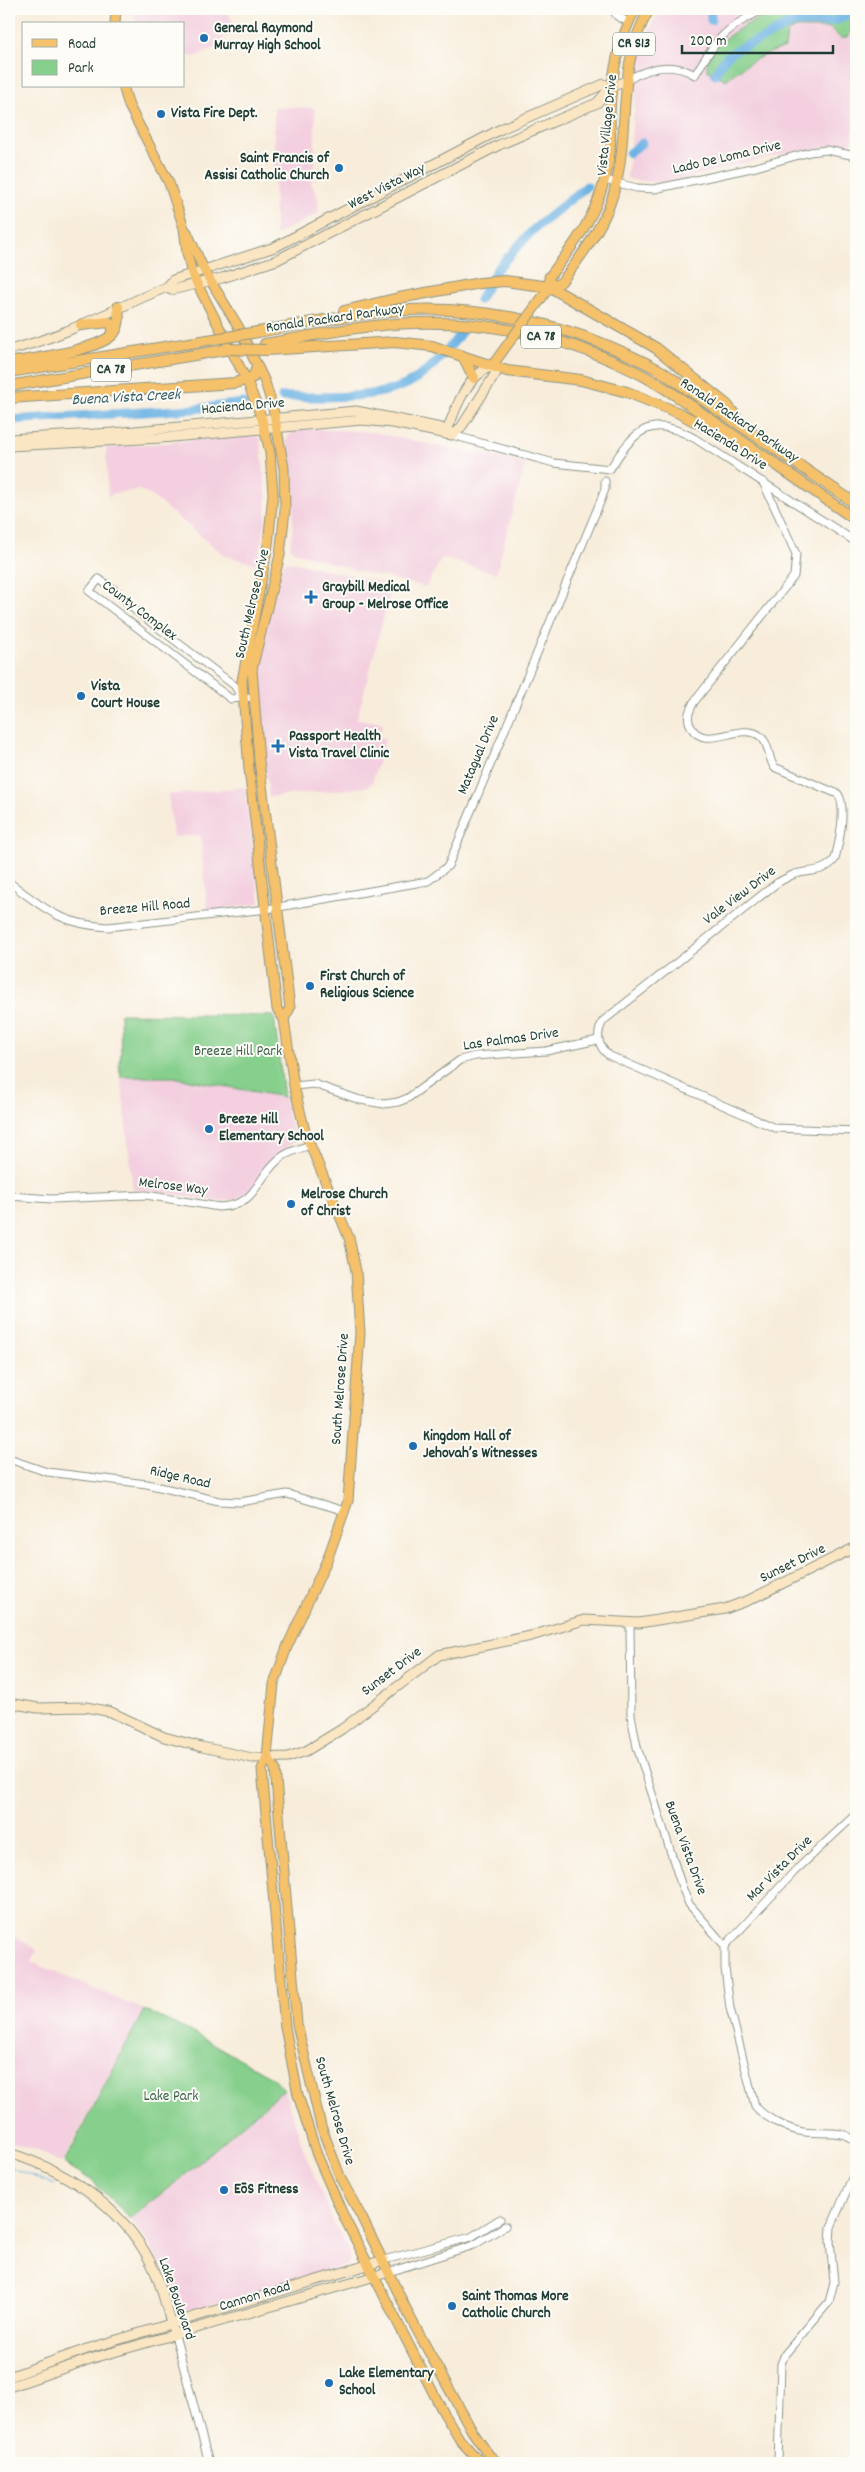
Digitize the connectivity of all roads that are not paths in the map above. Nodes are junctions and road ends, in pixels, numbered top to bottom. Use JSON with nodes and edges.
{"nodes":[{"id":1,"x":116,"y":9,"type":"edge"},
{"id":2,"x":612,"y":9,"type":"edge"},
{"id":3,"x":636,"y":9,"type":"edge"},
{"id":4,"x":650,"y":9,"type":"edge"},
{"id":5,"x":764,"y":9,"type":"edge"},
{"id":6,"x":115,"y":22,"type":"edge"},
{"id":7,"x":628,"y":22,"type":"junction"},
{"id":8,"x":626,"y":81,"type":"junction"},
{"id":9,"x":611,"y":87,"type":"junction"},
{"id":10,"x":124,"y":88,"type":"edge"},
{"id":11,"x":856,"y":156,"type":"edge"},
{"id":12,"x":605,"y":180,"type":"junction"},
{"id":13,"x":616,"y":182,"type":"junction"},
{"id":14,"x":184,"y":228,"type":"junction"},
{"id":15,"x":204,"y":270,"type":"junction"},
{"id":16,"x":192,"y":274,"type":"junction"},
{"id":17,"x":211,"y":281,"type":"junction"},
{"id":18,"x":197,"y":284,"type":"junction"},
{"id":19,"x":167,"y":287,"type":"junction"},
{"id":20,"x":550,"y":287,"type":"junction"},
{"id":21,"x":118,"y":307,"type":"junction"},
{"id":22,"x":81,"y":325,"type":"junction"},
{"id":23,"x":288,"y":326,"type":"junction"},
{"id":24,"x":113,"y":334,"type":"junction"},
{"id":25,"x":266,"y":347,"type":"junction"},
{"id":26,"x":9,"y":350,"type":"edge"},
{"id":27,"x":472,"y":362,"type":"junction"},
{"id":28,"x":9,"y":363,"type":"edge"},
{"id":29,"x":492,"y":366,"type":"junction"},
{"id":30,"x":257,"y":368,"type":"junction"},
{"id":31,"x":9,"y":372,"type":"edge"},
{"id":32,"x":474,"y":378,"type":"junction"},
{"id":33,"x":246,"y":381,"type":"junction"},
{"id":34,"x":9,"y":386,"type":"edge"},
{"id":35,"x":9,"y":398,"type":"edge"},
{"id":36,"x":262,"y":419,"type":"junction"},
{"id":37,"x":276,"y":422,"type":"junction"},
{"id":38,"x":743,"y":425,"type":"junction"},
{"id":39,"x":265,"y":430,"type":"junction"},
{"id":40,"x":449,"y":434,"type":"junction"},
{"id":41,"x":9,"y":439,"type":"edge"},
{"id":42,"x":9,"y":446,"type":"edge"},
{"id":43,"x":783,"y":469,"type":"junction"},
{"id":44,"x":605,"y":481,"type":"dead end"},
{"id":45,"x":763,"y":482,"type":"junction"},
{"id":46,"x":856,"y":504,"type":"edge"},
{"id":47,"x":856,"y":520,"type":"edge"},
{"id":48,"x":856,"y":542,"type":"edge"},
{"id":49,"x":253,"y":697,"type":"junction"},
{"id":50,"x":242,"y":699,"type":"junction"},
{"id":51,"x":9,"y":882,"type":"edge"},
{"id":52,"x":277,"y":907,"type":"junction"},
{"id":53,"x":267,"y":909,"type":"junction"},
{"id":54,"x":284,"y":1019,"type":"junction"},
{"id":55,"x":598,"y":1040,"type":"junction"},
{"id":56,"x":294,"y":1086,"type":"junction"},
{"id":57,"x":856,"y":1131,"type":"edge"},
{"id":58,"x":310,"y":1145,"type":"junction"},
{"id":59,"x":9,"y":1196,"type":"edge"},
{"id":60,"x":9,"y":1459,"type":"edge"},
{"id":61,"x":345,"y":1511,"type":"junction"},
{"id":62,"x":856,"y":1547,"type":"edge"},
{"id":63,"x":630,"y":1623,"type":"junction"},
{"id":64,"x":9,"y":1703,"type":"edge"},
{"id":65,"x":267,"y":1757,"type":"junction"},
{"id":66,"x":856,"y":1814,"type":"edge"},
{"id":67,"x":288,"y":1929,"type":"junction"},
{"id":68,"x":277,"y":1930,"type":"junction"},
{"id":69,"x":725,"y":1946,"type":"junction"},
{"id":70,"x":856,"y":2143,"type":"edge"},
{"id":71,"x":9,"y":2152,"type":"edge"},
{"id":72,"x":321,"y":2164,"type":"junction"},
{"id":73,"x":856,"y":2169,"type":"edge"},
{"id":74,"x":339,"y":2176,"type":"junction"},
{"id":75,"x":384,"y":2260,"type":"junction"},
{"id":76,"x":368,"y":2265,"type":"junction"},
{"id":77,"x":389,"y":2272,"type":"junction"},
{"id":78,"x":373,"y":2276,"type":"junction"},
{"id":79,"x":272,"y":2295,"type":"junction"},
{"id":80,"x":275,"y":2305,"type":"junction"},
{"id":81,"x":172,"y":2325,"type":"junction"},
{"id":82,"x":175,"y":2335,"type":"junction"},
{"id":83,"x":9,"y":2377,"type":"edge"},
{"id":84,"x":9,"y":2388,"type":"edge"},
{"id":85,"x":209,"y":2463,"type":"edge"},
{"id":86,"x":481,"y":2463,"type":"edge"},
{"id":87,"x":500,"y":2463,"type":"edge"},
{"id":88,"x":778,"y":2463,"type":"edge"}],
"edges":[{"from":1,"to":6,"type":"main road"},
{"from":2,"to":7,"type":"street"},
{"from":3,"to":7,"type":"main road","name":"Vista Village Drive","number":"CR S13"},
{"from":4,"to":8,"type":"main road","name":"Vista Village Drive","number":"CR S13"},
{"from":5,"to":8,"type":"street"},
{"from":7,"to":9,"type":"main road","name":"Vista Village Drive","number":"CR S13"},
{"from":8,"to":9,"type":"main road","name":"West Vista Way"},
{"from":8,"to":13,"type":"main road","name":"Vista Village Drive","number":"CR S13"},
{"from":9,"to":12,"type":"main road","name":"Vista Village Drive","number":"CR S13"},
{"from":9,"to":15,"type":"main road","name":"West Vista Way"},
{"from":9,"to":17,"type":"main road","name":"West Vista Way"},
{"from":10,"to":14,"type":"main road"},
{"from":11,"to":13,"type":"street","name":"Lado De Loma Drive"},
{"from":12,"to":13,"type":"street","name":"Lado De Loma Drive"},
{"from":12,"to":20,"type":"main road","name":"Vista Village Drive","number":"CR S13"},
{"from":13,"to":20,"type":"main road","name":"Vista Village Drive","number":"CR S13"},
{"from":14,"to":15,"type":"main road","name":"South Melrose Drive"},
{"from":14,"to":16,"type":"main road","name":"South Melrose Drive"},
{"from":15,"to":16,"type":"main road","name":"West Vista Way"},
{"from":15,"to":17,"type":"main road","name":"South Melrose Drive"},
{"from":16,"to":18,"type":"main road","name":"South Melrose Drive"},
{"from":16,"to":19,"type":"main road","name":"West Vista Way"},
{"from":17,"to":18,"type":"main road","name":"West Vista Way"},
{"from":17,"to":30,"type":"main road","name":"South Melrose Drive"},
{"from":18,"to":19,"type":"main road","name":"West Vista Way"},
{"from":18,"to":33,"type":"main road","name":"South Melrose Drive"},
{"from":19,"to":21,"type":"main road","name":"West Vista Way"},
{"from":20,"to":23,"type":"highway"},
{"from":20,"to":29,"type":"main road","name":"Vista Village Drive","number":"CR S13","bridge":true},
{"from":20,"to":38,"type":"highway"},
{"from":21,"to":22,"type":"main road","name":"West Vista Way"},
{"from":21,"to":24,"type":"highway"},
{"from":22,"to":24,"type":"highway"},
{"from":22,"to":26,"type":"main road","name":"West Vista Way"},
{"from":23,"to":31,"type":"highway","name":"Ronald Packard Parkway","number":"CA 78","bridge":true},
{"from":23,"to":38,"type":"highway","name":"Ronald Packard Parkway","number":"CA 78"},
{"from":24,"to":28,"type":"highway"},
{"from":25,"to":27,"type":"highway"},
{"from":25,"to":34,"type":"highway","number":"CA 78","bridge":true},
{"from":25,"to":43,"type":"highway","name":"Ronald Packard Parkway","number":"CA 78"},
{"from":27,"to":29,"type":"highway"},
{"from":27,"to":32,"type":"highway"},
{"from":29,"to":32,"type":"main road","name":"Vista Village Drive"},
{"from":29,"to":40,"type":"main road","name":"Vista Village Drive"},
{"from":29,"to":43,"type":"highway"},
{"from":30,"to":33,"type":"highway"},
{"from":30,"to":37,"type":"main road","name":"South Melrose Drive"},
{"from":32,"to":40,"type":"main road","name":"Vista Village Drive"},
{"from":33,"to":35,"type":"highway"},
{"from":33,"to":36,"type":"main road","name":"South Melrose Drive"},
{"from":36,"to":37,"type":"main road","name":"Hacienda Drive"},
{"from":36,"to":39,"type":"main road","name":"South Melrose Drive"},
{"from":36,"to":41,"type":"main road","name":"Hacienda Drive"},
{"from":37,"to":39,"type":"main road","name":"Hacienda Drive"},
{"from":37,"to":40,"type":"main road","name":"Hacienda Drive"},
{"from":37,"to":49,"type":"main road","name":"South Melrose Drive"},
{"from":38,"to":46,"type":"highway","name":"Ronald Packard Parkway","number":"CA 78"},
{"from":39,"to":42,"type":"main road","name":"Hacienda Drive"},
{"from":39,"to":50,"type":"main road","name":"South Melrose Drive"},
{"from":40,"to":45,"type":"street","name":"Hacienda Drive"},
{"from":43,"to":47,"type":"highway","name":"Ronald Packard Parkway","number":"CA 78"},
{"from":44,"to":52,"type":"street","name":"Matagual Drive"},
{"from":45,"to":48,"type":"street","name":"Hacienda Drive"},
{"from":45,"to":55,"type":"street","name":"Vale View Drive"},
{"from":49,"to":50,"type":"street"},
{"from":49,"to":52,"type":"main road","name":"South Melrose Drive"},
{"from":50,"to":50,"type":"street","name":"County Complex"},
{"from":50,"to":53,"type":"main road","name":"South Melrose Drive"},
{"from":51,"to":53,"type":"street","name":"Breeze Hill Road"},
{"from":52,"to":53,"type":"street","name":"Matagual Drive"},
{"from":52,"to":54,"type":"main road","name":"South Melrose Drive"},
{"from":53,"to":54,"type":"main road","name":"South Melrose Drive"},
{"from":54,"to":56,"type":"main road","name":"South Melrose Drive"},
{"from":55,"to":56,"type":"street","name":"Las Palmas Drive"},
{"from":55,"to":57,"type":"street"},
{"from":56,"to":58,"type":"main road","name":"South Melrose Drive"},
{"from":58,"to":59,"type":"street","name":"Melrose Way"},
{"from":58,"to":61,"type":"main road","name":"South Melrose Drive"},
{"from":60,"to":61,"type":"street","name":"Ridge Road"},
{"from":61,"to":65,"type":"main road","name":"South Melrose Drive"},
{"from":62,"to":63,"type":"main road","name":"Sunset Drive"},
{"from":63,"to":65,"type":"main road","name":"Sunset Drive"},
{"from":63,"to":69,"type":"street","name":"Buena Vista Drive"},
{"from":64,"to":65,"type":"main road","name":"Sunset Drive"},
{"from":65,"to":67,"type":"main road","name":"South Melrose Drive"},
{"from":65,"to":68,"type":"main road","name":"South Melrose Drive"},
{"from":66,"to":69,"type":"street","name":"Mar Vista Drive"},
{"from":67,"to":68,"type":"main road"},
{"from":67,"to":74,"type":"main road","name":"South Melrose Drive"},
{"from":68,"to":72,"type":"main road","name":"South Melrose Drive"},
{"from":69,"to":70,"type":"street"},
{"from":71,"to":81,"type":"main road","name":"Lake Boulevard"},
{"from":72,"to":74,"type":"main road"},
{"from":72,"to":76,"type":"main road","name":"South Melrose Drive"},
{"from":73,"to":88,"type":"street"},
{"from":74,"to":75,"type":"main road","name":"South Melrose Drive"},
{"from":75,"to":76,"type":"main road","name":"Cannon Road"},
{"from":75,"to":77,"type":"main road","name":"South Melrose Drive"},
{"from":75,"to":77,"type":"street","name":"Cannon Road"},
{"from":76,"to":78,"type":"main road","name":"South Melrose Drive"},
{"from":76,"to":79,"type":"main road","name":"Cannon Road"},
{"from":77,"to":78,"type":"main road","name":"Cannon Road"},
{"from":77,"to":87,"type":"main road","name":"South Melrose Drive"},
{"from":78,"to":80,"type":"main road","name":"Cannon Road"},
{"from":78,"to":86,"type":"main road","name":"South Melrose Drive"},
{"from":79,"to":80,"type":"main road"},
{"from":79,"to":81,"type":"main road","name":"Cannon Road"},
{"from":80,"to":82,"type":"main road","name":"Cannon Road"},
{"from":81,"to":82,"type":"main road","name":"Lake Boulevard"},
{"from":81,"to":83,"type":"main road","name":"Cannon Road"},
{"from":82,"to":84,"type":"main road","name":"Cannon Road"},
{"from":82,"to":85,"type":"street","name":"Lake Boulevard"}]}
